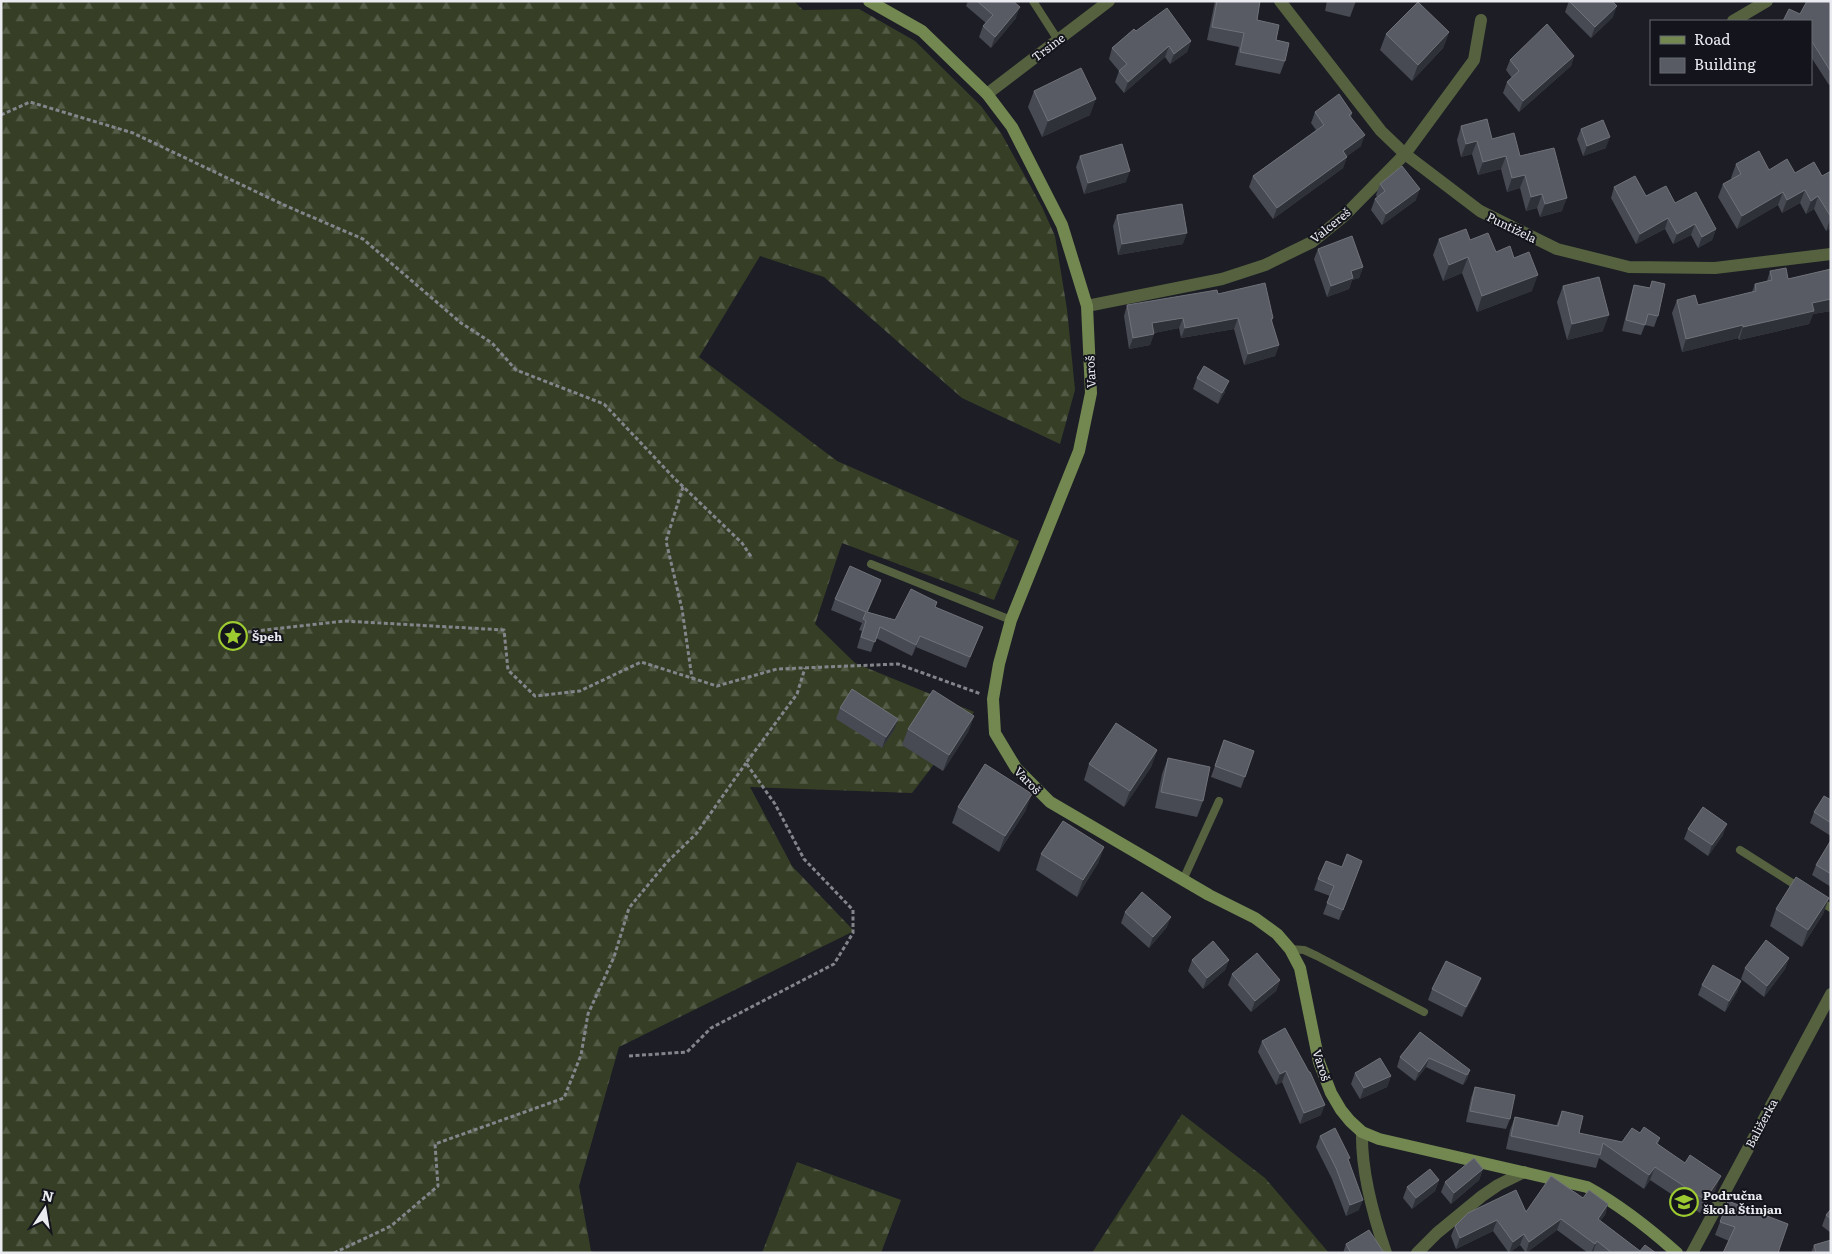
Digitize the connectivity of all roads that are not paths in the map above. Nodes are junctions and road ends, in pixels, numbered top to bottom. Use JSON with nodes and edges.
{"nodes":[{"id":1,"x":869,"y":1,"type":"edge"},
{"id":2,"x":1033,"y":1,"type":"edge"},
{"id":3,"x":1109,"y":1,"type":"edge"},
{"id":4,"x":1280,"y":1,"type":"edge"},
{"id":5,"x":1767,"y":1,"type":"edge"},
{"id":6,"x":1481,"y":20,"type":"dead end"},
{"id":7,"x":1735,"y":20,"type":"edge"},
{"id":8,"x":1058,"y":40,"type":"junction"},
{"id":9,"x":987,"y":94,"type":"junction"},
{"id":10,"x":1405,"y":154,"type":"junction"},
{"id":11,"x":1831,"y":254,"type":"edge"},
{"id":12,"x":1087,"y":306,"type":"junction"},
{"id":13,"x":871,"y":564,"type":"dead end"},
{"id":14,"x":1011,"y":620,"type":"junction"},
{"id":15,"x":1219,"y":801,"type":"dead end"},
{"id":16,"x":1740,"y":850,"type":"dead end"},
{"id":17,"x":1183,"y":880,"type":"junction"},
{"id":18,"x":1806,"y":892,"type":"edge"},
{"id":19,"x":1814,"y":897,"type":"edge"},
{"id":20,"x":1831,"y":908,"type":"edge"},
{"id":21,"x":1290,"y":949,"type":"junction"},
{"id":22,"x":1831,"y":994,"type":"edge"},
{"id":23,"x":1424,"y":1012,"type":"dead end"},
{"id":24,"x":1362,"y":1132,"type":"junction"},
{"id":25,"x":1524,"y":1172,"type":"junction"},
{"id":26,"x":1386,"y":1253,"type":"edge"},
{"id":27,"x":1417,"y":1253,"type":"edge"},
{"id":28,"x":1677,"y":1253,"type":"edge"},
{"id":29,"x":1692,"y":1253,"type":"edge"}],
"edges":[{"from":1,"to":9,"type":"main road","name":"Varoš"},
{"from":2,"to":8,"type":"lane"},
{"from":3,"to":8,"type":"street","name":"Trsine"},
{"from":4,"to":10,"type":"street","name":"Puntižela"},
{"from":5,"to":7,"type":"street"},
{"from":6,"to":10,"type":"street","name":"Valcereš"},
{"from":8,"to":9,"type":"street","name":"Trsine"},
{"from":9,"to":12,"type":"main road","name":"Varoš"},
{"from":10,"to":11,"type":"street","name":"Puntižela"},
{"from":10,"to":12,"type":"street","name":"Valcereš"},
{"from":12,"to":14,"type":"main road","name":"Varoš"},
{"from":13,"to":14,"type":"lane"},
{"from":14,"to":17,"type":"main road","name":"Varoš"},
{"from":15,"to":17,"type":"lane"},
{"from":16,"to":18,"type":"lane"},
{"from":17,"to":21,"type":"main road","name":"Varoš"},
{"from":19,"to":20,"type":"lane"},
{"from":21,"to":23,"type":"lane"},
{"from":21,"to":24,"type":"main road","name":"Varoš"},
{"from":22,"to":29,"type":"street","name":"Baližerka"},
{"from":24,"to":25,"type":"main road","name":"Varoš"},
{"from":24,"to":26,"type":"street"},
{"from":25,"to":27,"type":"street"},
{"from":25,"to":28,"type":"main road","name":"Varoš"}]}
